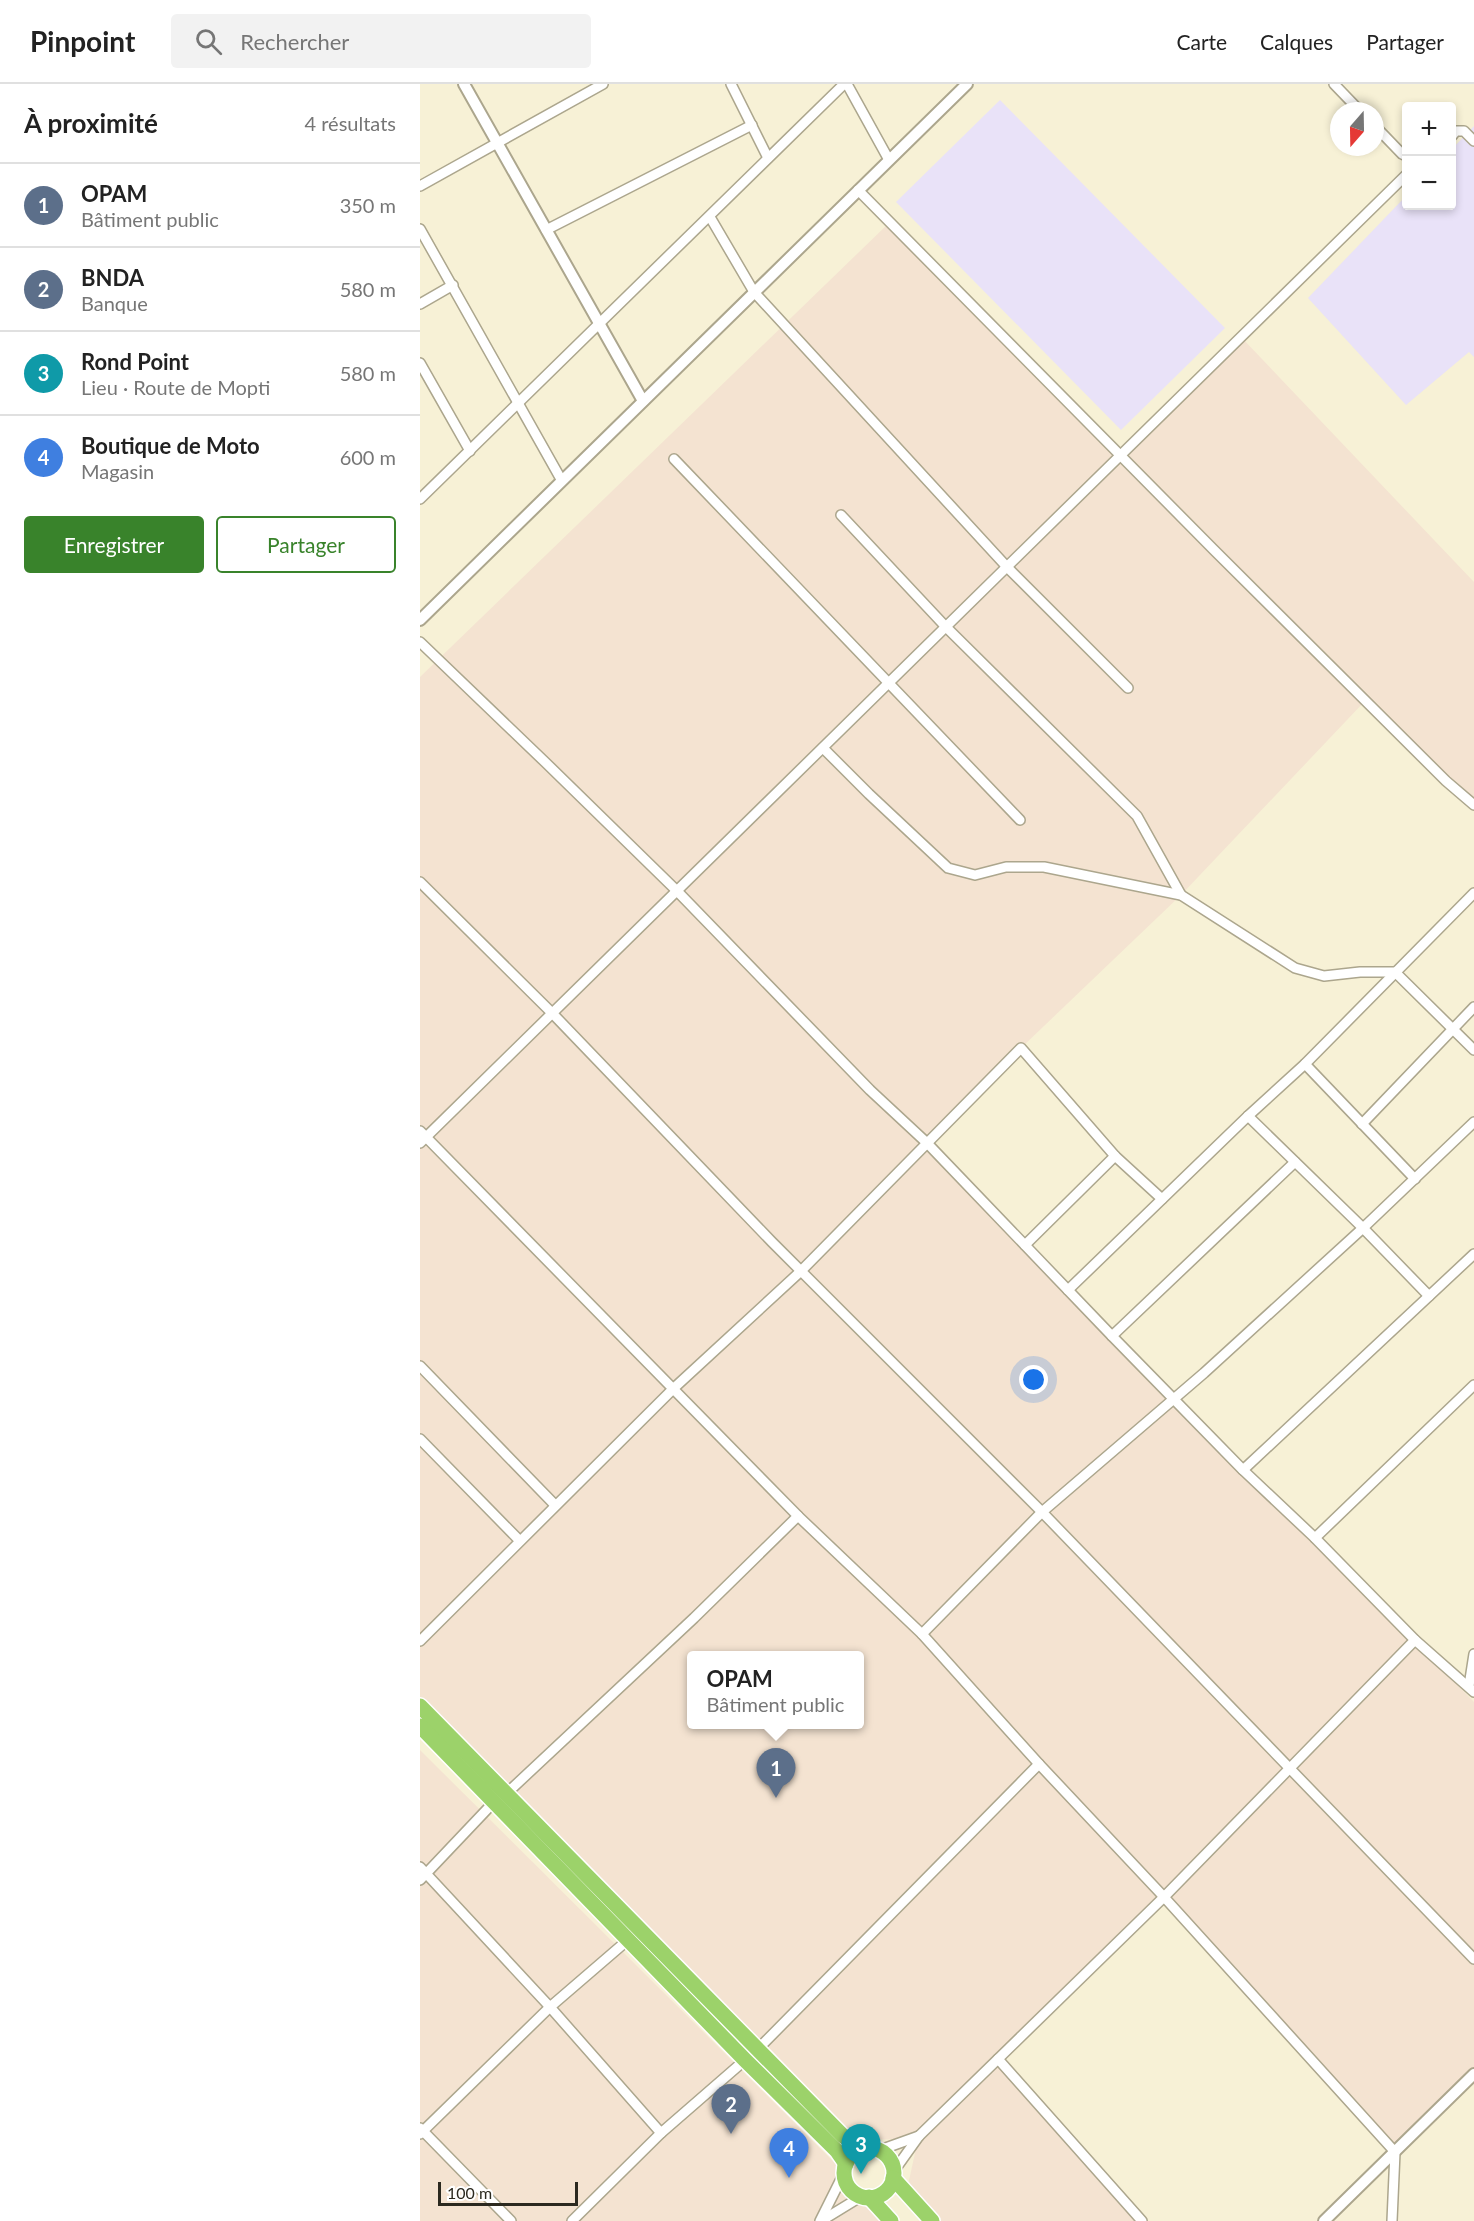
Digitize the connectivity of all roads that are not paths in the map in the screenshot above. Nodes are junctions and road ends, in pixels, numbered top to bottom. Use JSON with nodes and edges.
{"nodes":[{"id":1,"x":464,"y":84,"type":"edge"},
{"id":2,"x":603,"y":84,"type":"edge"},
{"id":3,"x":731,"y":84,"type":"edge"},
{"id":4,"x":846,"y":84,"type":"edge"},
{"id":5,"x":967,"y":84,"type":"edge"},
{"id":6,"x":1334,"y":84,"type":"edge"},
{"id":7,"x":587,"y":88,"type":"edge"},
{"id":8,"x":1351,"y":102,"type":"edge"},
{"id":9,"x":752,"y":125,"type":"junction"},
{"id":10,"x":1456,"y":132,"type":"edge"},
{"id":11,"x":1384,"y":135,"type":"edge"},
{"id":12,"x":1474,"y":141,"type":"edge"},
{"id":13,"x":497,"y":143,"type":"junction"},
{"id":14,"x":1402,"y":154,"type":"edge"},
{"id":15,"x":768,"y":158,"type":"junction"},
{"id":16,"x":888,"y":160,"type":"junction"},
{"id":17,"x":1402,"y":180,"type":"edge"},
{"id":18,"x":420,"y":186,"type":"edge"},
{"id":19,"x":858,"y":190,"type":"junction"},
{"id":20,"x":710,"y":217,"type":"junction"},
{"id":21,"x":420,"y":229,"type":"edge"},
{"id":22,"x":546,"y":230,"type":"junction"},
{"id":23,"x":453,"y":285,"type":"junction"},
{"id":24,"x":754,"y":292,"type":"junction"},
{"id":25,"x":420,"y":304,"type":"edge"},
{"id":26,"x":599,"y":324,"type":"junction"},
{"id":27,"x":420,"y":363,"type":"edge"},
{"id":28,"x":643,"y":401,"type":"junction"},
{"id":29,"x":518,"y":405,"type":"junction"},
{"id":30,"x":470,"y":451,"type":"junction"},
{"id":31,"x":1121,"y":455,"type":"junction"},
{"id":32,"x":674,"y":459,"type":"dead end"},
{"id":33,"x":562,"y":481,"type":"junction"},
{"id":34,"x":421,"y":496,"type":"edge"},
{"id":35,"x":841,"y":515,"type":"dead end"},
{"id":36,"x":1007,"y":567,"type":"junction"},
{"id":37,"x":420,"y":620,"type":"edge"},
{"id":38,"x":945,"y":627,"type":"junction"},
{"id":39,"x":420,"y":642,"type":"edge"},
{"id":40,"x":888,"y":684,"type":"junction"},
{"id":41,"x":1128,"y":688,"type":"dead end"},
{"id":42,"x":823,"y":747,"type":"junction"},
{"id":43,"x":1474,"y":805,"type":"edge"},
{"id":44,"x":1020,"y":820,"type":"dead end"},
{"id":45,"x":420,"y":882,"type":"edge"},
{"id":46,"x":676,"y":891,"type":"junction"},
{"id":47,"x":1474,"y":893,"type":"edge"},
{"id":48,"x":1181,"y":896,"type":"junction"},
{"id":49,"x":1395,"y":972,"type":"junction"},
{"id":50,"x":1474,"y":1008,"type":"edge"},
{"id":51,"x":552,"y":1013,"type":"junction"},
{"id":52,"x":1453,"y":1029,"type":"junction"},
{"id":53,"x":1474,"y":1050,"type":"edge"},
{"id":54,"x":1305,"y":1064,"type":"junction"},
{"id":55,"x":1248,"y":1116,"type":"junction"},
{"id":56,"x":1474,"y":1122,"type":"edge"},
{"id":57,"x":1362,"y":1124,"type":"junction"},
{"id":58,"x":422,"y":1137,"type":"edge"},
{"id":59,"x":927,"y":1143,"type":"junction"},
{"id":60,"x":1115,"y":1156,"type":"junction"},
{"id":61,"x":1295,"y":1162,"type":"junction"},
{"id":62,"x":1415,"y":1179,"type":"junction"},
{"id":63,"x":1161,"y":1199,"type":"junction"},
{"id":64,"x":1364,"y":1228,"type":"junction"},
{"id":65,"x":1025,"y":1245,"type":"junction"},
{"id":66,"x":1474,"y":1254,"type":"edge"},
{"id":67,"x":801,"y":1271,"type":"junction"},
{"id":68,"x":1068,"y":1290,"type":"junction"},
{"id":69,"x":1429,"y":1296,"type":"junction"},
{"id":70,"x":1112,"y":1336,"type":"junction"},
{"id":71,"x":420,"y":1366,"type":"edge"},
{"id":72,"x":1474,"y":1385,"type":"edge"},
{"id":73,"x":674,"y":1388,"type":"junction"},
{"id":74,"x":1173,"y":1399,"type":"junction"},
{"id":75,"x":420,"y":1440,"type":"edge"},
{"id":76,"x":1243,"y":1470,"type":"junction"},
{"id":77,"x":555,"y":1505,"type":"junction"},
{"id":78,"x":1042,"y":1512,"type":"junction"},
{"id":79,"x":798,"y":1516,"type":"junction"},
{"id":80,"x":1315,"y":1538,"type":"junction"},
{"id":81,"x":519,"y":1540,"type":"junction"},
{"id":82,"x":922,"y":1634,"type":"junction"},
{"id":83,"x":1415,"y":1640,"type":"junction"},
{"id":84,"x":420,"y":1641,"type":"edge"},
{"id":85,"x":1474,"y":1654,"type":"edge"},
{"id":86,"x":1471,"y":1689,"type":"edge"},
{"id":87,"x":420,"y":1706,"type":"edge"},
{"id":88,"x":420,"y":1726,"type":"edge"},
{"id":89,"x":1039,"y":1764,"type":"junction"},
{"id":90,"x":1290,"y":1770,"type":"junction"},
{"id":91,"x":507,"y":1793,"type":"junction"},
{"id":92,"x":493,"y":1803,"type":"junction"},
{"id":93,"x":422,"y":1873,"type":"edge"},
{"id":94,"x":1164,"y":1897,"type":"junction"},
{"id":95,"x":629,"y":1939,"type":"junction"},
{"id":96,"x":1474,"y":1959,"type":"edge"},
{"id":97,"x":550,"y":2007,"type":"junction"},
{"id":98,"x":758,"y":2049,"type":"junction"},
{"id":99,"x":998,"y":2059,"type":"junction"},
{"id":100,"x":745,"y":2060,"type":"junction"},
{"id":101,"x":1474,"y":2074,"type":"edge"},
{"id":102,"x":421,"y":2131,"type":"edge"},
{"id":103,"x":661,"y":2133,"type":"junction"},
{"id":104,"x":919,"y":2136,"type":"junction"},
{"id":105,"x":863,"y":2149,"type":"junction"},
{"id":106,"x":880,"y":2150,"type":"junction"},
{"id":107,"x":1395,"y":2152,"type":"junction"},
{"id":108,"x":845,"y":2168,"type":"junction"},
{"id":109,"x":894,"y":2175,"type":"junction"},
{"id":110,"x":866,"y":2197,"type":"junction"},
{"id":111,"x":511,"y":2221,"type":"edge"},
{"id":112,"x":572,"y":2221,"type":"edge"},
{"id":113,"x":820,"y":2221,"type":"edge"},
{"id":114,"x":891,"y":2221,"type":"edge"},
{"id":115,"x":932,"y":2221,"type":"edge"},
{"id":116,"x":1142,"y":2221,"type":"edge"},
{"id":117,"x":1324,"y":2221,"type":"edge"},
{"id":118,"x":1392,"y":2221,"type":"edge"}],
"edges":[{"from":1,"to":13,"type":"street"},
{"from":2,"to":7,"type":"street"},
{"from":3,"to":9,"type":"street"},
{"from":4,"to":15,"type":"street"},
{"from":4,"to":16,"type":"street"},
{"from":5,"to":16,"type":"street"},
{"from":6,"to":8,"type":"street"},
{"from":7,"to":13,"type":"street"},
{"from":9,"to":15,"type":"street"},
{"from":9,"to":22,"type":"street"},
{"from":10,"to":12,"type":"street"},
{"from":11,"to":14,"type":"street"},
{"from":13,"to":18,"type":"street"},
{"from":13,"to":22,"type":"street"},
{"from":15,"to":20,"type":"street"},
{"from":16,"to":19,"type":"street"},
{"from":17,"to":31,"type":"street"},
{"from":19,"to":24,"type":"street"},
{"from":19,"to":31,"type":"street"},
{"from":20,"to":24,"type":"street"},
{"from":20,"to":26,"type":"street"},
{"from":21,"to":23,"type":"street"},
{"from":22,"to":26,"type":"street"},
{"from":23,"to":25,"type":"street"},
{"from":23,"to":29,"type":"street"},
{"from":24,"to":28,"type":"street"},
{"from":24,"to":36,"type":"street"},
{"from":26,"to":28,"type":"street"},
{"from":26,"to":29,"type":"street"},
{"from":27,"to":30,"type":"street"},
{"from":28,"to":33,"type":"street"},
{"from":29,"to":30,"type":"street"},
{"from":29,"to":33,"type":"street"},
{"from":30,"to":34,"type":"street"},
{"from":31,"to":36,"type":"street"},
{"from":31,"to":43,"type":"street"},
{"from":32,"to":40,"type":"street"},
{"from":33,"to":37,"type":"street"},
{"from":35,"to":38,"type":"street"},
{"from":36,"to":38,"type":"street"},
{"from":36,"to":41,"type":"street"},
{"from":38,"to":40,"type":"street"},
{"from":38,"to":48,"type":"street"},
{"from":39,"to":46,"type":"street"},
{"from":40,"to":42,"type":"street"},
{"from":40,"to":44,"type":"street"},
{"from":42,"to":46,"type":"street"},
{"from":42,"to":48,"type":"street"},
{"from":45,"to":51,"type":"street"},
{"from":46,"to":51,"type":"street"},
{"from":46,"to":59,"type":"street"},
{"from":47,"to":49,"type":"street"},
{"from":48,"to":49,"type":"street"},
{"from":49,"to":52,"type":"street"},
{"from":49,"to":54,"type":"street"},
{"from":50,"to":52,"type":"street"},
{"from":51,"to":58,"type":"street"},
{"from":51,"to":67,"type":"street"},
{"from":52,"to":53,"type":"street"},
{"from":52,"to":57,"type":"street"},
{"from":54,"to":55,"type":"street"},
{"from":54,"to":57,"type":"street"},
{"from":55,"to":61,"type":"street"},
{"from":55,"to":63,"type":"street"},
{"from":56,"to":62,"type":"street"},
{"from":57,"to":62,"type":"street"},
{"from":58,"to":73,"type":"street"},
{"from":59,"to":60,"type":"street"},
{"from":59,"to":65,"type":"street"},
{"from":59,"to":67,"type":"street"},
{"from":60,"to":63,"type":"street"},
{"from":60,"to":65,"type":"street"},
{"from":61,"to":64,"type":"street"},
{"from":61,"to":70,"type":"street"},
{"from":62,"to":64,"type":"street"},
{"from":63,"to":68,"type":"street"},
{"from":64,"to":69,"type":"street"},
{"from":64,"to":74,"type":"street"},
{"from":65,"to":68,"type":"street"},
{"from":66,"to":69,"type":"street"},
{"from":67,"to":73,"type":"street"},
{"from":67,"to":78,"type":"street"},
{"from":68,"to":70,"type":"street"},
{"from":69,"to":76,"type":"street"},
{"from":70,"to":74,"type":"street"},
{"from":71,"to":77,"type":"street"},
{"from":72,"to":80,"type":"street"},
{"from":73,"to":77,"type":"street"},
{"from":73,"to":79,"type":"street"},
{"from":74,"to":76,"type":"street"},
{"from":74,"to":78,"type":"street"},
{"from":75,"to":81,"type":"street"},
{"from":76,"to":80,"type":"street"},
{"from":77,"to":81,"type":"street"},
{"from":78,"to":82,"type":"street"},
{"from":78,"to":90,"type":"street"},
{"from":79,"to":82,"type":"street"},
{"from":79,"to":91,"type":"street"},
{"from":80,"to":83,"type":"street"},
{"from":81,"to":84,"type":"street"},
{"from":82,"to":89,"type":"street"},
{"from":83,"to":86,"type":"street"},
{"from":83,"to":90,"type":"street"},
{"from":85,"to":86,"type":"street"},
{"from":87,"to":91,"type":"highway"},
{"from":88,"to":92,"type":"highway"},
{"from":89,"to":94,"type":"street"},
{"from":89,"to":98,"type":"street"},
{"from":90,"to":94,"type":"street"},
{"from":90,"to":96,"type":"street"},
{"from":91,"to":98,"type":"highway"},
{"from":92,"to":93,"type":"street"},
{"from":92,"to":95,"type":"highway"},
{"from":93,"to":97,"type":"street"},
{"from":94,"to":99,"type":"street"},
{"from":94,"to":107,"type":"street"},
{"from":95,"to":97,"type":"street"},
{"from":95,"to":100,"type":"highway"},
{"from":97,"to":102,"type":"street"},
{"from":97,"to":103,"type":"street"},
{"from":98,"to":105,"type":"highway"},
{"from":99,"to":104,"type":"street"},
{"from":99,"to":116,"type":"street"},
{"from":100,"to":103,"type":"street"},
{"from":100,"to":108,"type":"highway"},
{"from":101,"to":107,"type":"street"},
{"from":102,"to":111,"type":"street"},
{"from":103,"to":112,"type":"street"},
{"from":104,"to":106,"type":"street"},
{"from":104,"to":109,"type":"street"},
{"from":105,"to":106,"type":"highway"},
{"from":105,"to":108,"type":"highway"},
{"from":106,"to":109,"type":"highway"},
{"from":107,"to":117,"type":"street"},
{"from":107,"to":118,"type":"street"},
{"from":108,"to":110,"type":"highway"},
{"from":108,"to":113,"type":"street"},
{"from":109,"to":110,"type":"highway"},
{"from":109,"to":115,"type":"highway"},
{"from":110,"to":113,"type":"street"},
{"from":110,"to":114,"type":"highway"}]}
